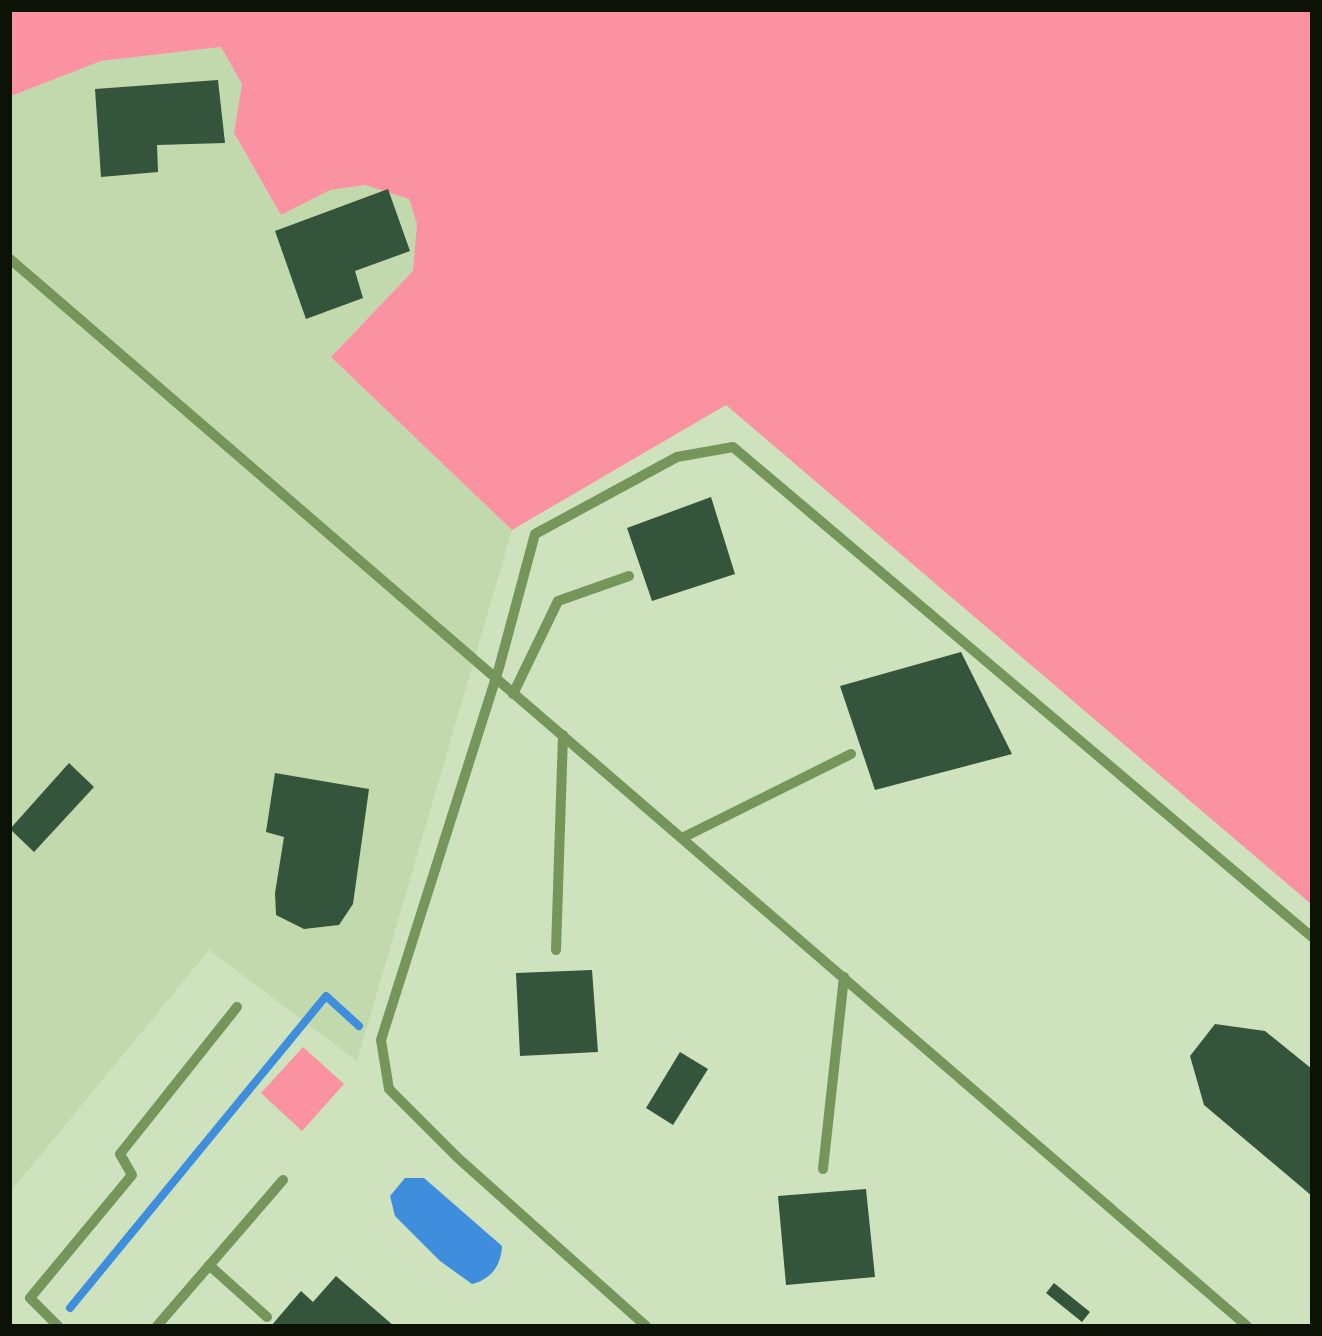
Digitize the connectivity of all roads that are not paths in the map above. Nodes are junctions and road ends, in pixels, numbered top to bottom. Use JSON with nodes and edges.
{"nodes":[{"id":1,"x":10,"y":259,"type":"edge"},
{"id":2,"x":629,"y":576,"type":"dead end"},
{"id":3,"x":496,"y":679,"type":"junction"},
{"id":4,"x":513,"y":694,"type":"junction"},
{"id":5,"x":563,"y":735,"type":"junction"},
{"id":6,"x":850,"y":754,"type":"dead end"},
{"id":7,"x":682,"y":838,"type":"junction"},
{"id":8,"x":1311,"y":938,"type":"edge"},
{"id":9,"x":556,"y":950,"type":"dead end"},
{"id":10,"x":844,"y":977,"type":"junction"},
{"id":11,"x":237,"y":1007,"type":"dead end"},
{"id":12,"x":823,"y":1169,"type":"dead end"},
{"id":13,"x":283,"y":1180,"type":"dead end"},
{"id":14,"x":209,"y":1265,"type":"junction"},
{"id":15,"x":267,"y":1317,"type":"dead end"},
{"id":16,"x":58,"y":1326,"type":"edge"},
{"id":17,"x":157,"y":1326,"type":"edge"},
{"id":18,"x":646,"y":1326,"type":"edge"},
{"id":19,"x":1247,"y":1326,"type":"edge"}],
"edges":[{"from":1,"to":3,"type":"lane"},
{"from":2,"to":4,"type":"lane"},
{"from":3,"to":4,"type":"lane"},
{"from":3,"to":8,"type":"lane"},
{"from":3,"to":18,"type":"lane"},
{"from":4,"to":5,"type":"lane"},
{"from":5,"to":7,"type":"lane"},
{"from":5,"to":9,"type":"lane"},
{"from":6,"to":7,"type":"lane"},
{"from":7,"to":10,"type":"lane"},
{"from":10,"to":12,"type":"lane"},
{"from":10,"to":19,"type":"lane"},
{"from":11,"to":16,"type":"lane"},
{"from":13,"to":14,"type":"lane"},
{"from":14,"to":15,"type":"lane"},
{"from":14,"to":17,"type":"lane"}]}
